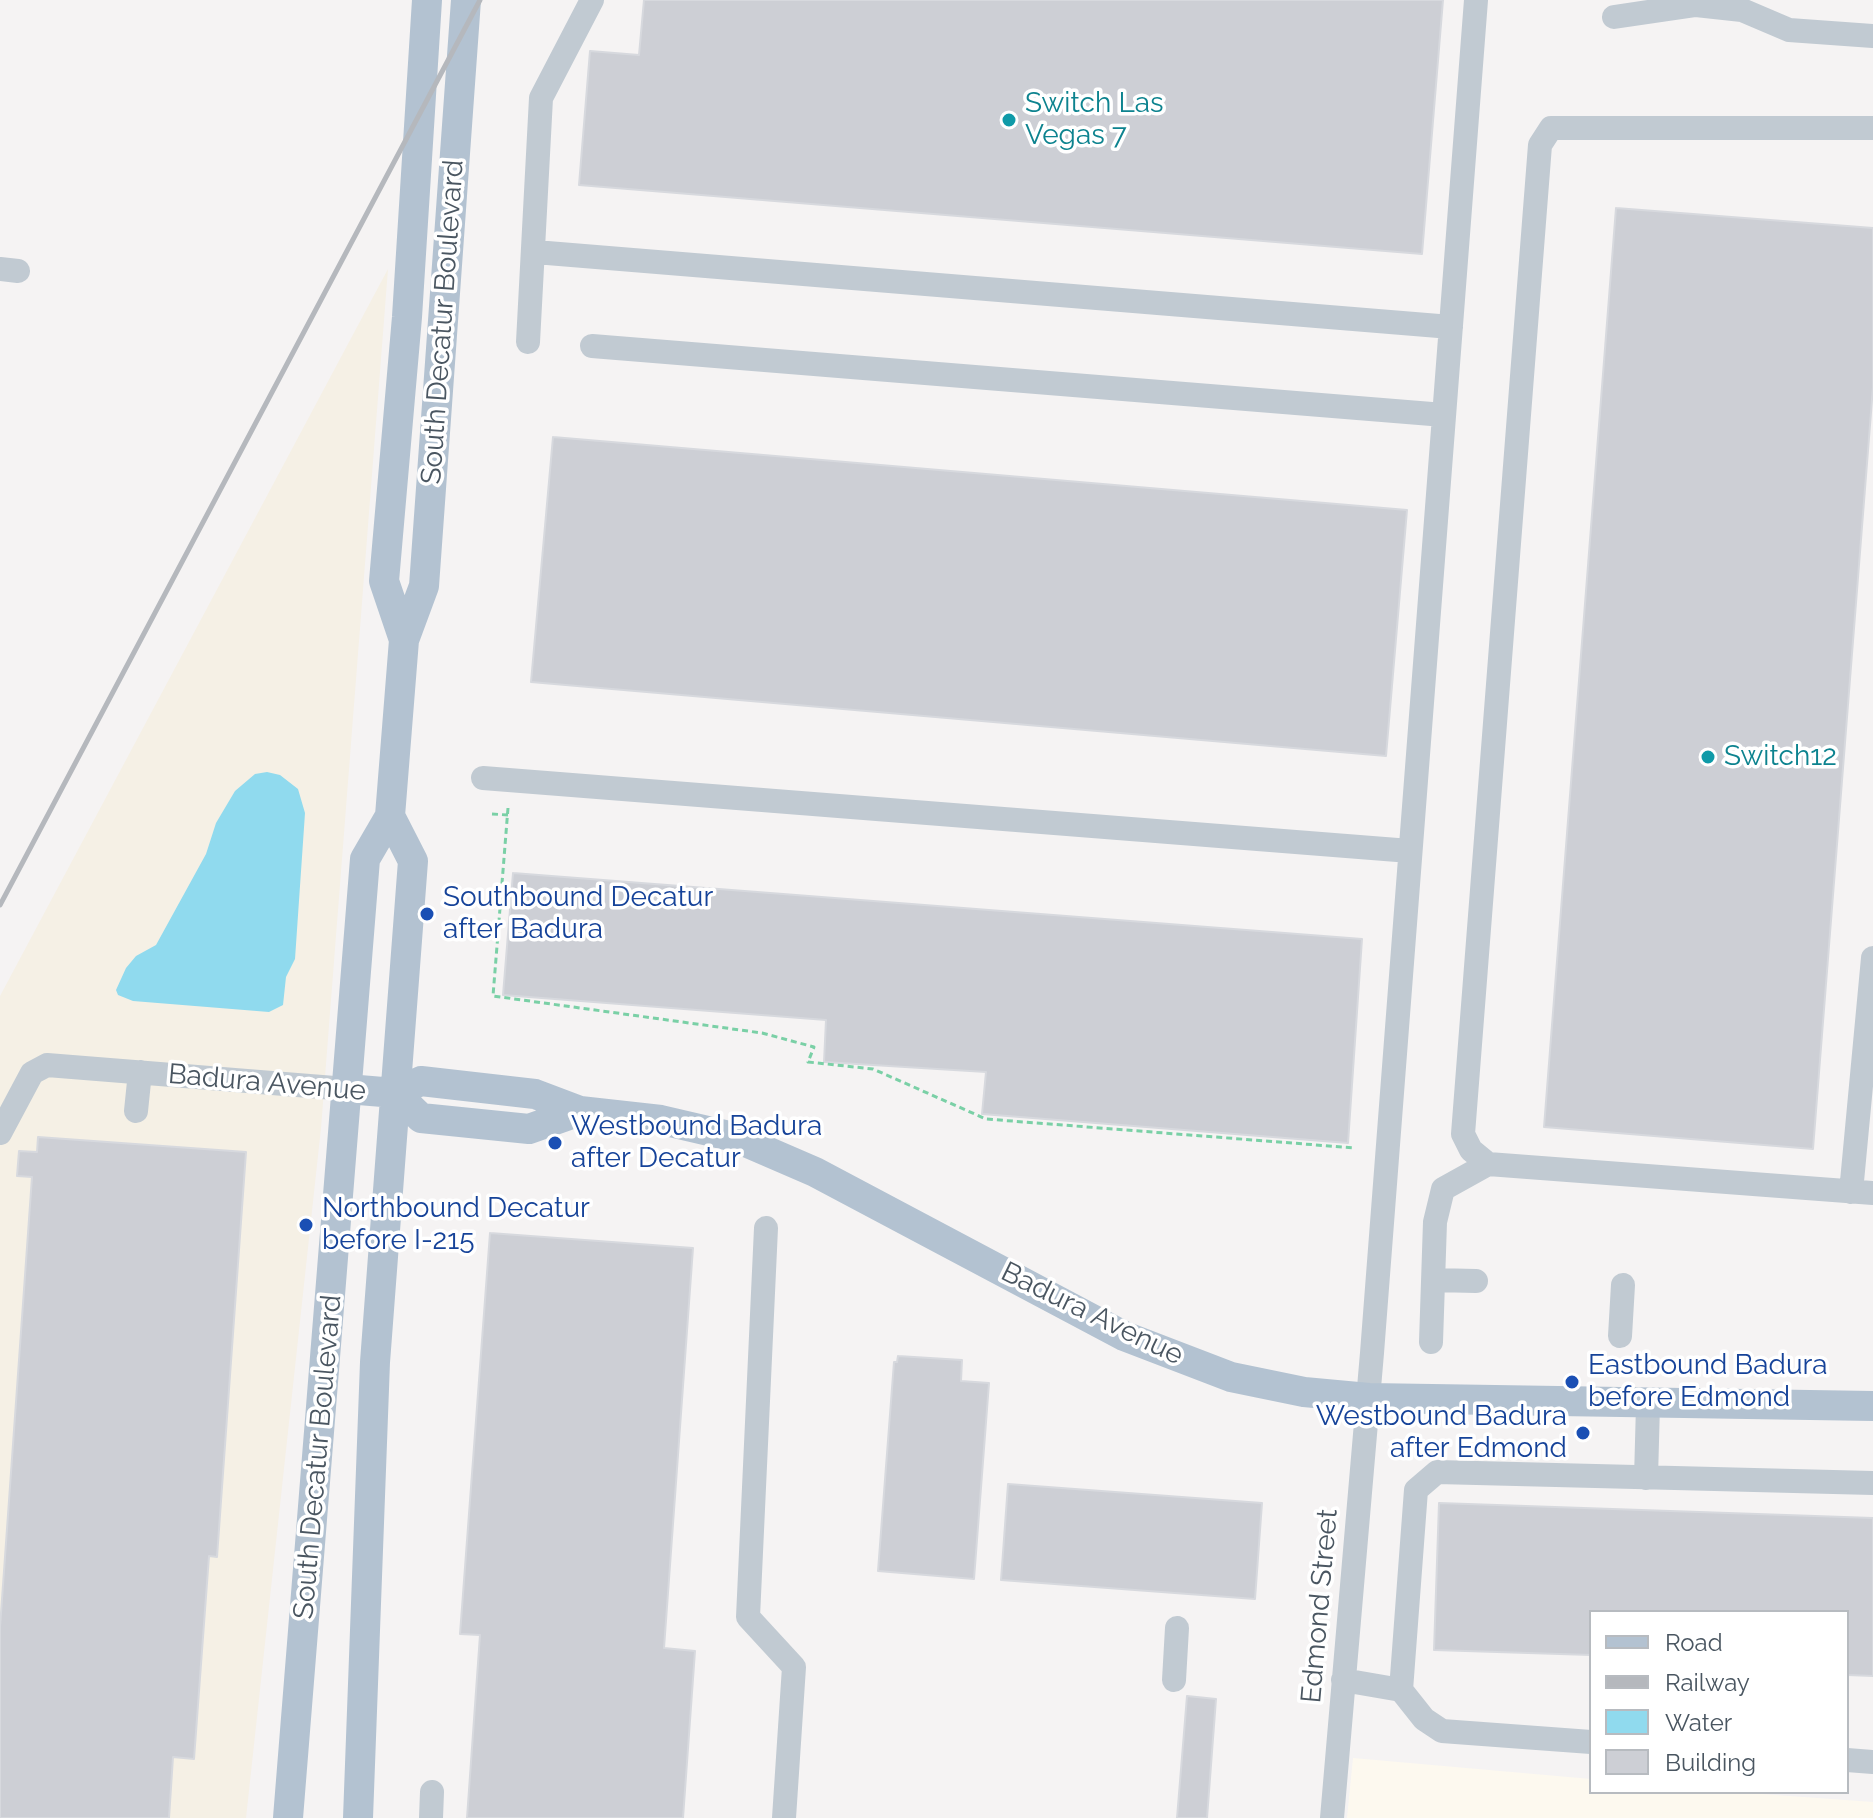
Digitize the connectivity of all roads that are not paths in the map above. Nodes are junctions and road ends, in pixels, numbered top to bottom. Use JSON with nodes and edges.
{"nodes":[{"id":1,"x":427,"y":0,"type":"edge"},
{"id":2,"x":466,"y":0,"type":"edge"},
{"id":3,"x":592,"y":0,"type":"edge"},
{"id":4,"x":1476,"y":0,"type":"edge"},
{"id":5,"x":1696,"y":3,"type":"edge"},
{"id":6,"x":1614,"y":17,"type":"dead end"},
{"id":7,"x":1873,"y":36,"type":"edge"},
{"id":8,"x":1873,"y":128,"type":"edge"},
{"id":9,"x":535,"y":252,"type":"junction"},
{"id":10,"x":1451,"y":327,"type":"junction"},
{"id":11,"x":528,"y":342,"type":"dead end"},
{"id":12,"x":592,"y":346,"type":"dead end"},
{"id":13,"x":1444,"y":415,"type":"junction"},
{"id":14,"x":404,"y":640,"type":"junction"},
{"id":15,"x":483,"y":778,"type":"dead end"},
{"id":16,"x":390,"y":816,"type":"junction"},
{"id":17,"x":1410,"y":851,"type":"junction"},
{"id":18,"x":1873,"y":958,"type":"edge"},
{"id":19,"x":140,"y":1072,"type":"junction"},
{"id":20,"x":347,"y":1089,"type":"junction"},
{"id":21,"x":395,"y":1093,"type":"junction"},
{"id":22,"x":136,"y":1111,"type":"dead end"},
{"id":23,"x":0,"y":1133,"type":"edge"},
{"id":24,"x":1488,"y":1164,"type":"junction"},
{"id":25,"x":1862,"y":1193,"type":"edge"},
{"id":26,"x":766,"y":1228,"type":"dead end"},
{"id":27,"x":1434,"y":1280,"type":"junction"},
{"id":28,"x":1476,"y":1281,"type":"dead end"},
{"id":29,"x":1623,"y":1285,"type":"dead end"},
{"id":30,"x":1620,"y":1336,"type":"dead end"},
{"id":31,"x":1431,"y":1342,"type":"dead end"},
{"id":32,"x":1369,"y":1398,"type":"junction"},
{"id":33,"x":1648,"y":1405,"type":"junction"},
{"id":34,"x":1873,"y":1406,"type":"edge"},
{"id":35,"x":1646,"y":1478,"type":"junction"},
{"id":36,"x":1873,"y":1483,"type":"edge"},
{"id":37,"x":1177,"y":1628,"type":"dead end"},
{"id":38,"x":1174,"y":1680,"type":"dead end"},
{"id":39,"x":1343,"y":1680,"type":"junction"},
{"id":40,"x":1401,"y":1690,"type":"junction"},
{"id":41,"x":1589,"y":1742,"type":"edge"},
{"id":42,"x":1849,"y":1760,"type":"edge"},
{"id":43,"x":1873,"y":1762,"type":"edge"},
{"id":44,"x":432,"y":1792,"type":"dead end"},
{"id":45,"x":288,"y":1818,"type":"edge"},
{"id":46,"x":358,"y":1818,"type":"edge"},
{"id":47,"x":431,"y":1818,"type":"edge"},
{"id":48,"x":784,"y":1818,"type":"edge"},
{"id":49,"x":1332,"y":1818,"type":"edge"}],
"edges":[{"from":1,"to":14,"type":"main road","name":"South Decatur Boulevard"},
{"from":2,"to":14,"type":"main road","name":"South Decatur Boulevard"},
{"from":3,"to":9,"type":"street"},
{"from":4,"to":10,"type":"street","name":"Edmond Street"},
{"from":5,"to":6,"type":"street"},
{"from":5,"to":7,"type":"street"},
{"from":8,"to":24,"type":"street"},
{"from":9,"to":10,"type":"street"},
{"from":9,"to":11,"type":"street"},
{"from":10,"to":13,"type":"street","name":"Edmond Street"},
{"from":12,"to":13,"type":"street"},
{"from":13,"to":17,"type":"street","name":"Edmond Street"},
{"from":14,"to":16,"type":"main road","name":"South Decatur Boulevard"},
{"from":15,"to":17,"type":"street"},
{"from":16,"to":20,"type":"main road","name":"South Decatur Boulevard"},
{"from":16,"to":21,"type":"main road","name":"South Decatur Boulevard"},
{"from":17,"to":32,"type":"street","name":"Edmond Street"},
{"from":18,"to":25,"type":"street"},
{"from":19,"to":20,"type":"street","name":"Badura Avenue"},
{"from":19,"to":22,"type":"street"},
{"from":19,"to":23,"type":"street","name":"Badura Avenue"},
{"from":20,"to":21,"type":"main road","name":"Badura Avenue"},
{"from":20,"to":45,"type":"main road","name":"South Decatur Boulevard"},
{"from":21,"to":32,"type":"main road","name":"Badura Avenue"},
{"from":21,"to":46,"type":"main road","name":"South Decatur Boulevard"},
{"from":24,"to":25,"type":"street"},
{"from":24,"to":27,"type":"street"},
{"from":26,"to":48,"type":"street"},
{"from":27,"to":28,"type":"street"},
{"from":27,"to":31,"type":"street"},
{"from":29,"to":30,"type":"street"},
{"from":32,"to":33,"type":"main road","name":"Badura Avenue"},
{"from":32,"to":39,"type":"street","name":"Edmond Street"},
{"from":33,"to":34,"type":"main road","name":"Badura Avenue"},
{"from":33,"to":35,"type":"street"},
{"from":35,"to":36,"type":"street"},
{"from":35,"to":40,"type":"street"},
{"from":37,"to":38,"type":"street"},
{"from":39,"to":40,"type":"street"},
{"from":39,"to":49,"type":"street","name":"Edmond Street"},
{"from":40,"to":41,"type":"street"},
{"from":42,"to":43,"type":"street"},
{"from":44,"to":47,"type":"street"}]}
